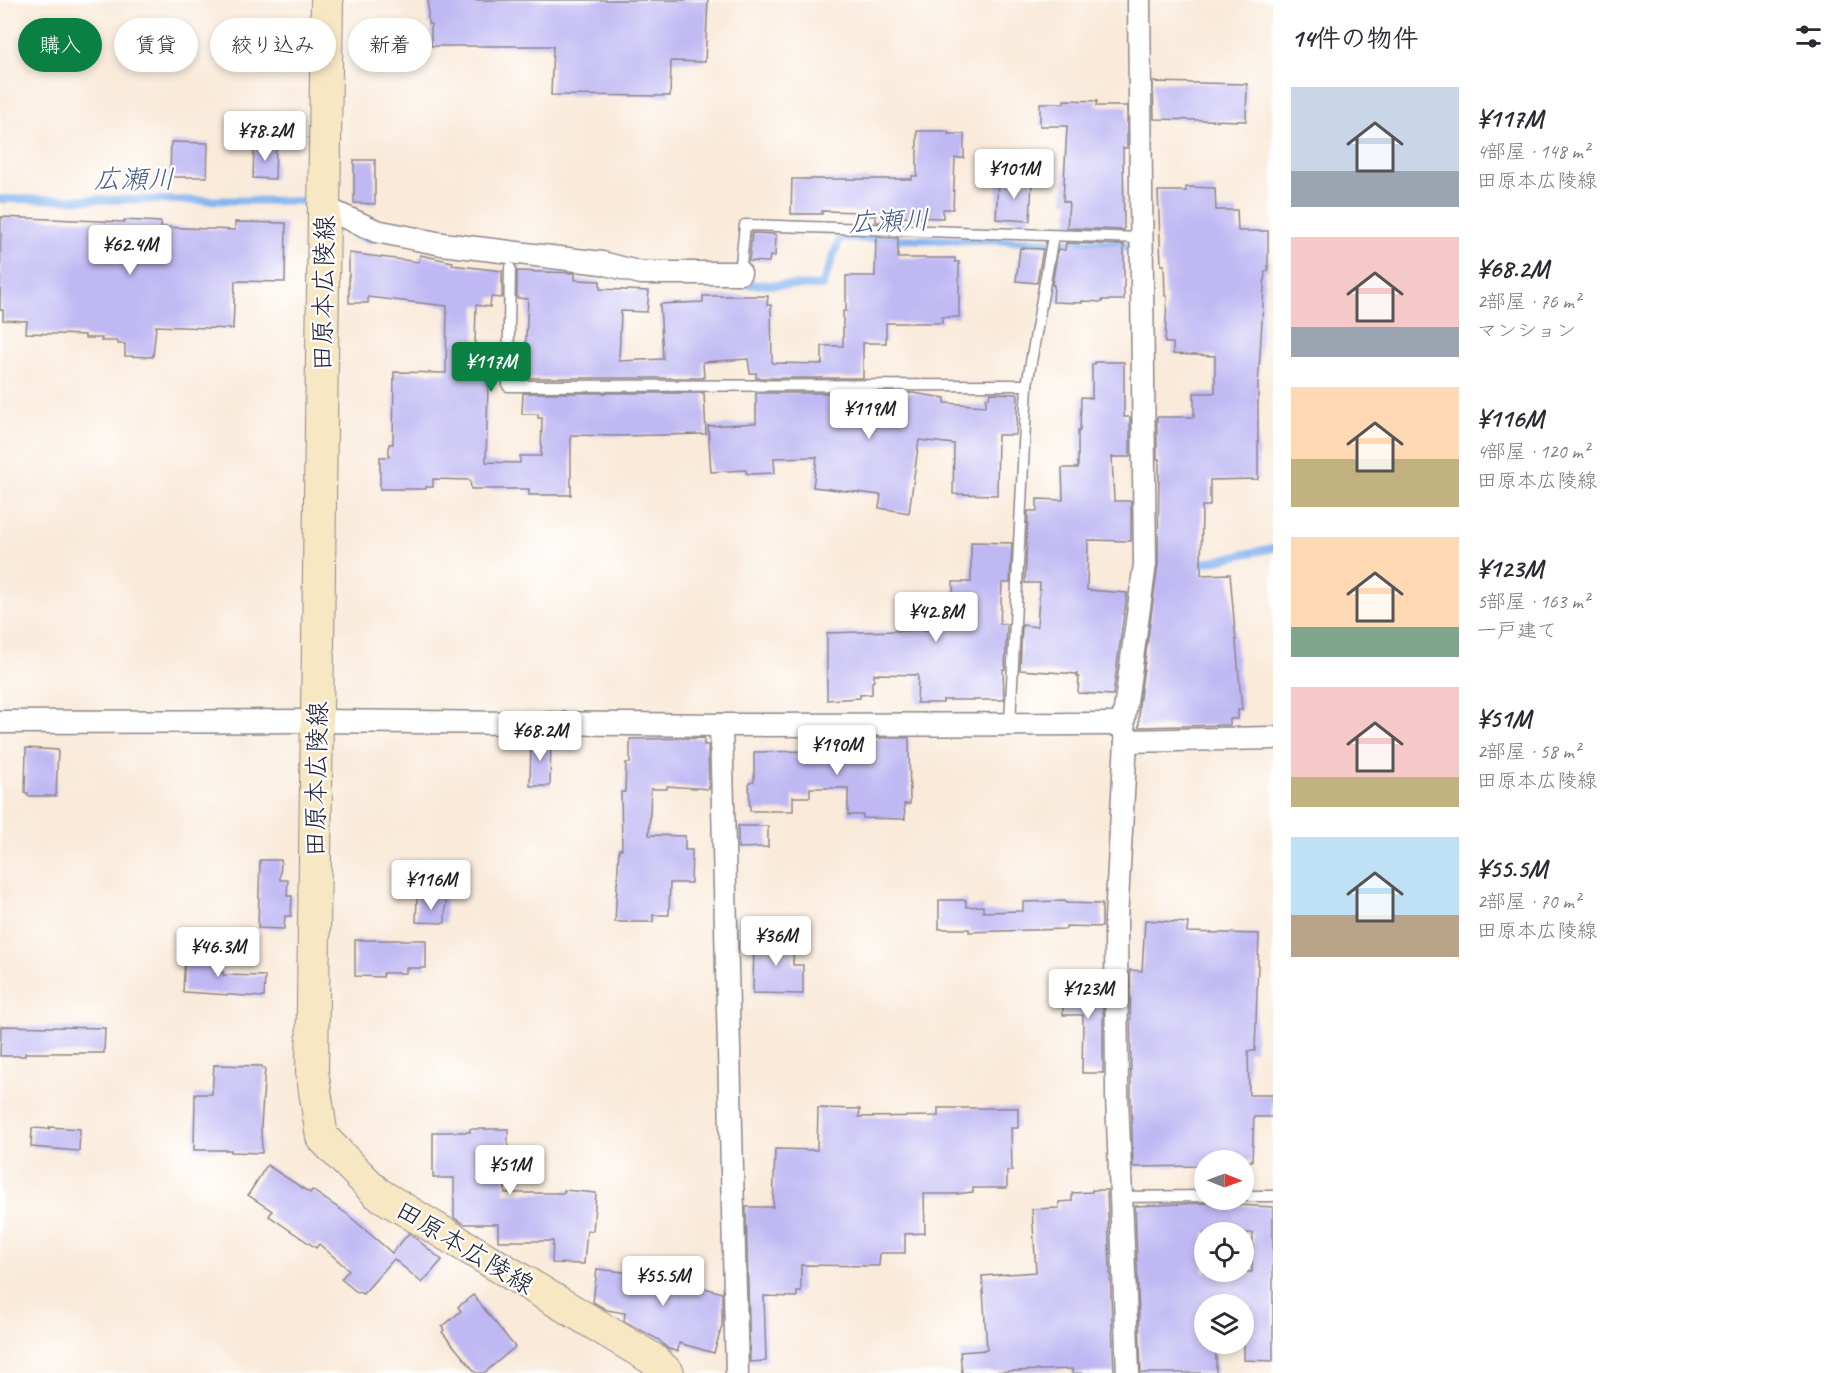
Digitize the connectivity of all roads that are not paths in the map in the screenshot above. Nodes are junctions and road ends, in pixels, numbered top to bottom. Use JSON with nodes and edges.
{"nodes":[{"id":1,"x":327,"y":0,"type":"edge"},
{"id":2,"x":1140,"y":0,"type":"edge"},
{"id":3,"x":325,"y":208,"type":"junction"},
{"id":4,"x":1053,"y":236,"type":"junction"},
{"id":5,"x":1142,"y":238,"type":"junction"},
{"id":6,"x":510,"y":260,"type":"junction"},
{"id":7,"x":740,"y":273,"type":"joint"},
{"id":8,"x":1027,"y":385,"type":"junction"},
{"id":9,"x":316,"y":721,"type":"junction"},
{"id":10,"x":0,"y":722,"type":"edge"},
{"id":11,"x":1010,"y":723,"type":"junction"},
{"id":12,"x":721,"y":725,"type":"junction"},
{"id":13,"x":1124,"y":732,"type":"junction"},
{"id":14,"x":1273,"y":738,"type":"edge"},
{"id":15,"x":1194,"y":1196,"type":"edge"},
{"id":16,"x":1254,"y":1196,"type":"edge"},
{"id":17,"x":1273,"y":1196,"type":"edge"},
{"id":18,"x":1120,"y":1197,"type":"junction"},
{"id":19,"x":668,"y":1373,"type":"edge"},
{"id":20,"x":737,"y":1373,"type":"edge"},
{"id":21,"x":1128,"y":1373,"type":"edge"}],
"edges":[{"from":1,"to":3,"type":"main road","name":"田原本広陵線"},
{"from":2,"to":5,"type":"street"},
{"from":3,"to":6,"type":"street"},
{"from":3,"to":9,"type":"main road","name":"田原本広陵線"},
{"from":4,"to":5,"type":"lane"},
{"from":4,"to":7,"type":"lane"},
{"from":4,"to":8,"type":"lane"},
{"from":5,"to":13,"type":"street"},
{"from":6,"to":7,"type":"street"},
{"from":6,"to":8,"type":"lane"},
{"from":8,"to":11,"type":"lane"},
{"from":9,"to":10,"type":"street"},
{"from":9,"to":12,"type":"street"},
{"from":9,"to":19,"type":"main road","name":"田原本広陵線"},
{"from":11,"to":12,"type":"street"},
{"from":11,"to":13,"type":"street"},
{"from":12,"to":20,"type":"street"},
{"from":13,"to":14,"type":"street"},
{"from":13,"to":18,"type":"street"},
{"from":15,"to":18,"type":"lane"},
{"from":16,"to":17,"type":"lane"},
{"from":18,"to":21,"type":"street"}]}
